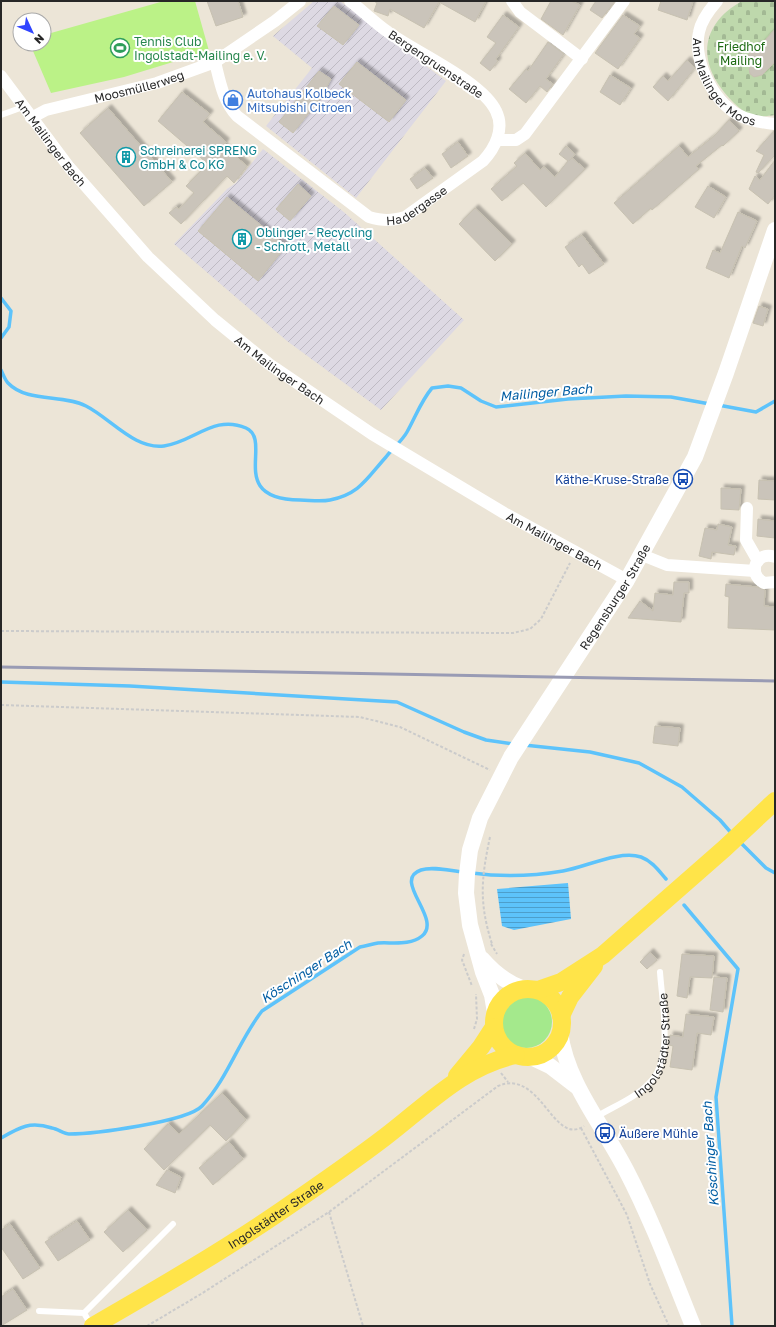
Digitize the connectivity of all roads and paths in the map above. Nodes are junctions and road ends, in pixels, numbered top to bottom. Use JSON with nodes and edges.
{"nodes":[{"id":1,"x":300,"y":1,"type":"edge"},
{"id":2,"x":350,"y":1,"type":"edge"},
{"id":3,"x":512,"y":1,"type":"edge"},
{"id":4,"x":624,"y":1,"type":"edge"},
{"id":5,"x":717,"y":1,"type":"edge"},
{"id":6,"x":582,"y":59,"type":"junction"},
{"id":7,"x":215,"y":62,"type":"junction"},
{"id":8,"x":1,"y":76,"type":"edge"},
{"id":9,"x":23,"y":107,"type":"junction"},
{"id":10,"x":1,"y":115,"type":"edge"},
{"id":11,"x":31,"y":118,"type":"junction"},
{"id":12,"x":775,"y":124,"type":"edge"},
{"id":13,"x":497,"y":140,"type":"junction"},
{"id":14,"x":775,"y":230,"type":"edge"},
{"id":15,"x":747,"y":508,"type":"dead end"},
{"id":16,"x":576,"y":551,"type":"junction"},
{"id":17,"x":642,"y":555,"type":"junction"},
{"id":18,"x":775,"y":557,"type":"edge"},
{"id":19,"x":756,"y":566,"type":"junction"},
{"id":20,"x":627,"y":580,"type":"junction"},
{"id":21,"x":775,"y":582,"type":"edge"},
{"id":22,"x":1,"y":631,"type":"edge"},
{"id":23,"x":1,"y":705,"type":"edge"},
{"id":24,"x":500,"y":775,"type":"junction"},
{"id":25,"x":775,"y":801,"type":"edge"},
{"id":26,"x":490,"y":835,"type":"dead end"},
{"id":27,"x":492,"y":944,"type":"dead end"},
{"id":28,"x":477,"y":949,"type":"junction"},
{"id":29,"x":604,"y":955,"type":"junction"},
{"id":30,"x":660,"y":972,"type":"dead end"},
{"id":31,"x":531,"y":990,"type":"junction"},
{"id":32,"x":494,"y":1020,"type":"junction"},
{"id":33,"x":561,"y":1024,"type":"junction"},
{"id":34,"x":481,"y":1047,"type":"junction"},
{"id":35,"x":524,"y":1056,"type":"junction"},
{"id":36,"x":492,"y":1062,"type":"junction"},
{"id":37,"x":508,"y":1082,"type":"junction"},
{"id":38,"x":577,"y":1086,"type":"junction"},
{"id":39,"x":448,"y":1087,"type":"junction"},
{"id":40,"x":596,"y":1117,"type":"junction"},
{"id":41,"x":580,"y":1128,"type":"junction"},
{"id":42,"x":329,"y":1212,"type":"junction"},
{"id":43,"x":173,"y":1224,"type":"dead end"},
{"id":44,"x":39,"y":1311,"type":"dead end"},
{"id":45,"x":90,"y":1322,"type":"edge"},
{"id":46,"x":147,"y":1326,"type":"edge"},
{"id":47,"x":363,"y":1326,"type":"edge"},
{"id":48,"x":669,"y":1326,"type":"edge"},
{"id":49,"x":693,"y":1326,"type":"edge"}],
"edges":[{"from":1,"to":7,"type":"street","name":"Moosmüllerweg"},
{"from":2,"to":13,"type":"street","name":"Bergengruenstraße"},
{"from":3,"to":6,"type":"street"},
{"from":4,"to":6,"type":"street"},
{"from":5,"to":12,"type":"street","name":"Am Mailinger Moos"},
{"from":6,"to":13,"type":"street"},
{"from":7,"to":11,"type":"street","name":"Moosmüllerweg"},
{"from":7,"to":13,"type":"street","name":"Hadergasse"},
{"from":8,"to":9,"type":"street","name":"Am Mailinger Bach"},
{"from":9,"to":10,"type":"lane"},
{"from":9,"to":11,"type":"street","name":"Am Mailinger Bach"},
{"from":11,"to":16,"type":"street","name":"Am Mailinger Bach"},
{"from":14,"to":17,"type":"street","name":"Regensburger Straße"},
{"from":15,"to":19,"type":"street"},
{"from":16,"to":20,"type":"street","name":"Am Mailinger Bach"},
{"from":16,"to":22,"type":"path"},
{"from":17,"to":19,"type":"street"},
{"from":17,"to":20,"type":"street","name":"Regensburger Straße"},
{"from":18,"to":19,"type":"street"},
{"from":19,"to":21,"type":"street"},
{"from":20,"to":24,"type":"street","name":"Regensburger Straße"},
{"from":23,"to":24,"type":"path"},
{"from":24,"to":28,"type":"street","name":"Regensburger Straße"},
{"from":25,"to":29,"type":"main road"},
{"from":26,"to":27,"type":"path"},
{"from":28,"to":31,"type":"street","name":"Regensburger Straße"},
{"from":28,"to":32,"type":"street","name":"Regensburger Straße"},
{"from":28,"to":34,"type":"path"},
{"from":29,"to":31,"type":"main road"},
{"from":29,"to":33,"type":"main road"},
{"from":30,"to":40,"type":"lane","name":"Ingolstädter Straße"},
{"from":31,"to":32,"type":"main road"},
{"from":31,"to":33,"type":"main road"},
{"from":32,"to":34,"type":"main road"},
{"from":32,"to":35,"type":"main road"},
{"from":33,"to":35,"type":"main road"},
{"from":33,"to":38,"type":"street"},
{"from":34,"to":39,"type":"main road"},
{"from":35,"to":36,"type":"main road"},
{"from":35,"to":38,"type":"street"},
{"from":36,"to":37,"type":"path"},
{"from":36,"to":39,"type":"main road"},
{"from":37,"to":41,"type":"path"},
{"from":37,"to":42,"type":"path"},
{"from":38,"to":40,"type":"street"},
{"from":39,"to":45,"type":"main road","name":"Ingolstädter Straße"},
{"from":40,"to":41,"type":"path"},
{"from":40,"to":49,"type":"street"},
{"from":41,"to":48,"type":"path"},
{"from":42,"to":46,"type":"path"},
{"from":42,"to":47,"type":"path"},
{"from":43,"to":45,"type":"lane"},
{"from":44,"to":45,"type":"lane"}]}
